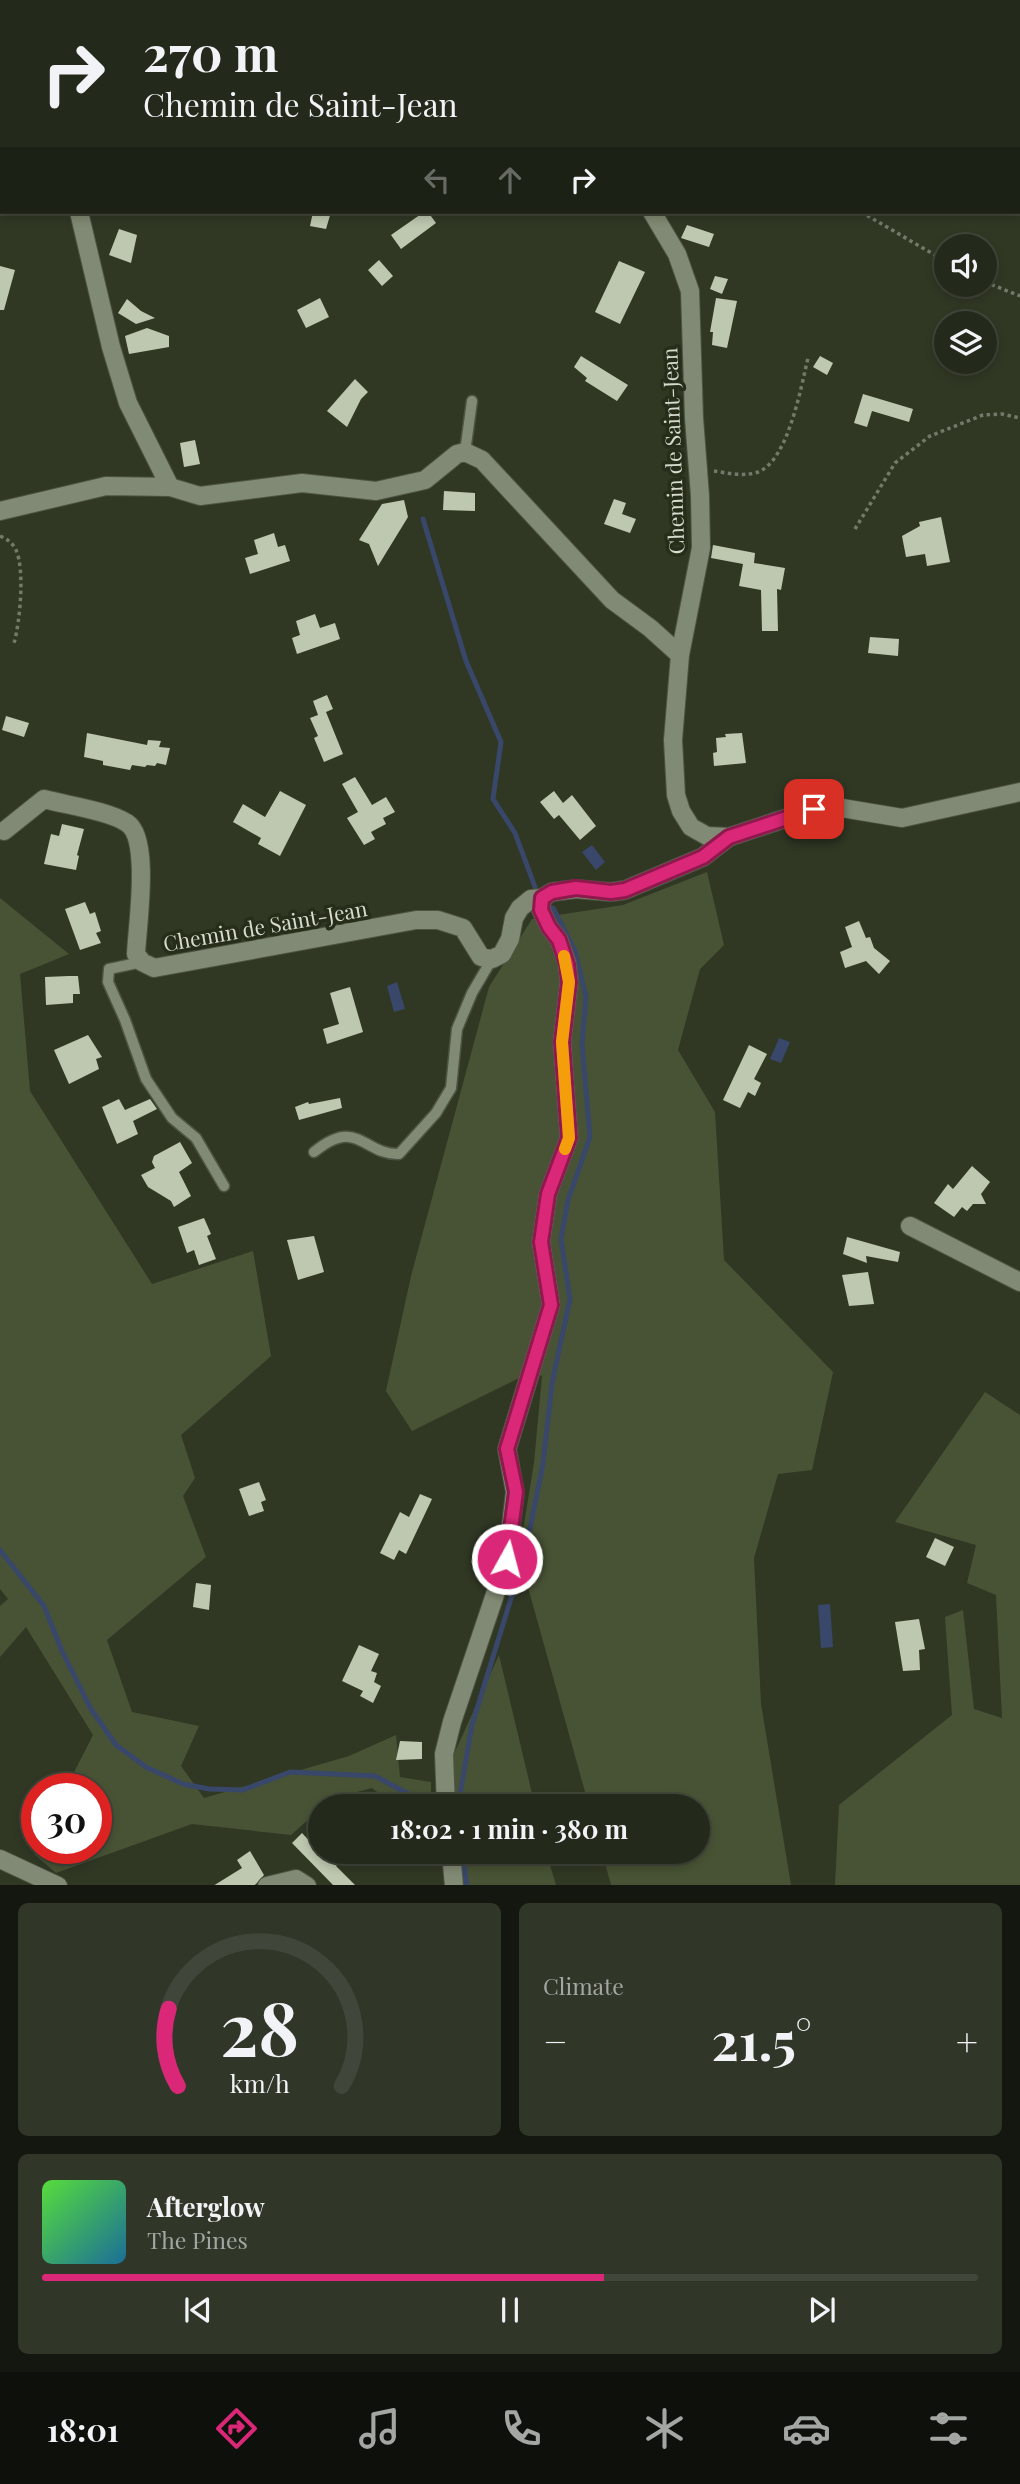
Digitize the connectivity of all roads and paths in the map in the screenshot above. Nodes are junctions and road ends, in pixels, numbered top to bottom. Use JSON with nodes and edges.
{"nodes":[{"id":1,"x":28,"y":0,"type":"edge"},
{"id":2,"x":35,"y":0,"type":"edge"},
{"id":3,"x":79,"y":214,"type":"edge"},
{"id":4,"x":653,"y":214,"type":"edge"},
{"id":5,"x":864,"y":214,"type":"edge"},
{"id":6,"x":934,"y":254,"type":"edge"},
{"id":7,"x":997,"y":287,"type":"edge"},
{"id":8,"x":1020,"y":296,"type":"edge"},
{"id":9,"x":808,"y":358,"type":"dead end"},
{"id":10,"x":472,"y":401,"type":"dead end"},
{"id":11,"x":1020,"y":418,"type":"edge"},
{"id":12,"x":465,"y":452,"type":"junction"},
{"id":13,"x":698,"y":469,"type":"junction"},
{"id":14,"x":170,"y":486,"type":"junction"},
{"id":15,"x":0,"y":511,"type":"edge"},
{"id":16,"x":855,"y":529,"type":"dead end"},
{"id":17,"x":0,"y":536,"type":"edge"},
{"id":18,"x":14,"y":643,"type":"dead end"},
{"id":19,"x":680,"y":655,"type":"junction"},
{"id":20,"x":1020,"y":792,"type":"edge"},
{"id":21,"x":4,"y":831,"type":"dead end"},
{"id":22,"x":729,"y":837,"type":"junction"},
{"id":23,"x":542,"y":898,"type":"junction"},
{"id":24,"x":492,"y":959,"type":"junction"},
{"id":25,"x":142,"y":962,"type":"junction"},
{"id":26,"x":314,"y":1152,"type":"dead end"},
{"id":27,"x":224,"y":1186,"type":"dead end"},
{"id":28,"x":911,"y":1226,"type":"dead end"},
{"id":29,"x":1020,"y":1282,"type":"edge"},
{"id":30,"x":446,"y":1794,"type":"edge"},
{"id":31,"x":0,"y":1859,"type":"edge"},
{"id":32,"x":452,"y":1864,"type":"edge"},
{"id":33,"x":58,"y":1885,"type":"edge"},
{"id":34,"x":267,"y":1885,"type":"edge"},
{"id":35,"x":307,"y":1885,"type":"edge"},
{"id":36,"x":454,"y":1885,"type":"edge"}],
"edges":[{"from":1,"to":2,"type":"lane"},
{"from":3,"to":14,"type":"street"},
{"from":4,"to":13,"type":"street","name":"Chemin de Saint-Jean"},
{"from":5,"to":6,"type":"path"},
{"from":7,"to":8,"type":"path"},
{"from":9,"to":13,"type":"path"},
{"from":10,"to":12,"type":"lane"},
{"from":11,"to":16,"type":"path"},
{"from":12,"to":14,"type":"street"},
{"from":12,"to":19,"type":"street"},
{"from":13,"to":19,"type":"street","name":"Chemin de Saint-Jean"},
{"from":14,"to":15,"type":"street"},
{"from":17,"to":18,"type":"path"},
{"from":19,"to":22,"type":"street","name":"Chemin de Saint-Jean"},
{"from":20,"to":22,"type":"street"},
{"from":21,"to":25,"type":"street","name":"Chemin de Saint-Jean"},
{"from":22,"to":23,"type":"street"},
{"from":23,"to":24,"type":"street"},
{"from":23,"to":30,"type":"street"},
{"from":24,"to":25,"type":"street","name":"Chemin de Saint-Jean"},
{"from":24,"to":26,"type":"lane"},
{"from":25,"to":27,"type":"lane"},
{"from":28,"to":29,"type":"street"},
{"from":31,"to":33,"type":"street"},
{"from":32,"to":36,"type":"street"},
{"from":34,"to":35,"type":"street"}]}
